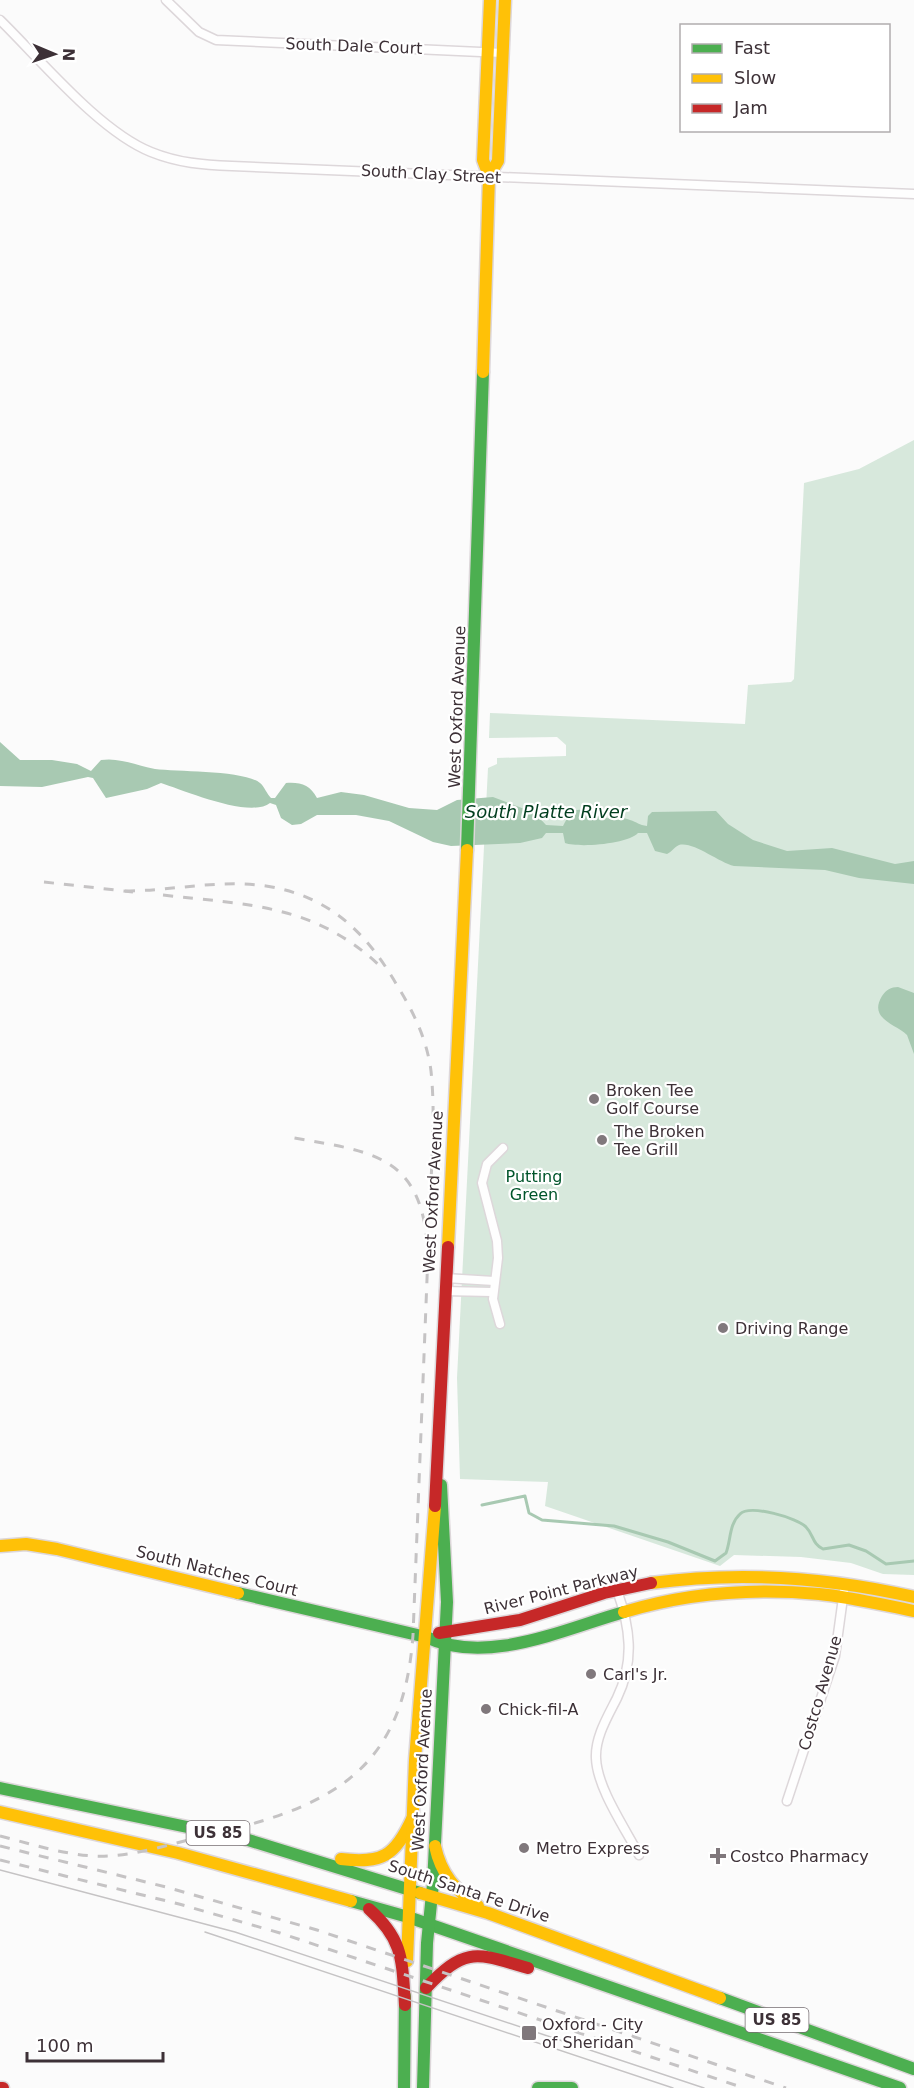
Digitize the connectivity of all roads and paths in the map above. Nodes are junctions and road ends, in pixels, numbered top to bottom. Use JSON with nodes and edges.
{"nodes":[{"id":1,"x":166,"y":0,"type":"edge"},
{"id":2,"x":490,"y":0,"type":"edge"},
{"id":3,"x":505,"y":0,"type":"edge"},
{"id":4,"x":0,"y":20,"type":"edge"},
{"id":5,"x":487,"y":52,"type":"junction"},
{"id":6,"x":503,"y":53,"type":"junction"},
{"id":7,"x":489,"y":176,"type":"junction"},
{"id":8,"x":914,"y":194,"type":"edge"},
{"id":9,"x":503,"y":1149,"type":"dead end"},
{"id":10,"x":494,"y":1281,"type":"junction"},
{"id":11,"x":445,"y":1284,"type":"junction"},
{"id":12,"x":492,"y":1292,"type":"junction"},
{"id":13,"x":500,"y":1324,"type":"dead end"},
{"id":14,"x":438,"y":1454,"type":"junction"},
{"id":15,"x":0,"y":1546,"type":"edge"},
{"id":16,"x":844,"y":1583,"type":"junction"},
{"id":17,"x":617,"y":1590,"type":"junction"},
{"id":18,"x":843,"y":1596,"type":"junction"},
{"id":19,"x":914,"y":1597,"type":"edge"},
{"id":20,"x":624,"y":1611,"type":"junction"},
{"id":21,"x":914,"y":1611,"type":"edge"},
{"id":22,"x":446,"y":1630,"type":"junction"},
{"id":23,"x":426,"y":1637,"type":"junction"},
{"id":24,"x":446,"y":1646,"type":"junction"},
{"id":25,"x":0,"y":1788,"type":"edge"},
{"id":26,"x":787,"y":1801,"type":"dead end"},
{"id":27,"x":0,"y":1812,"type":"edge"},
{"id":28,"x":412,"y":1819,"type":"junction"},
{"id":29,"x":268,"y":1845,"type":"junction"},
{"id":30,"x":435,"y":1846,"type":"junction"},
{"id":31,"x":639,"y":1855,"type":"dead end"},
{"id":32,"x":409,"y":1889,"type":"junction"},
{"id":33,"x":432,"y":1897,"type":"junction"},
{"id":34,"x":364,"y":1905,"type":"junction"},
{"id":35,"x":488,"y":1913,"type":"junction"},
{"id":36,"x":408,"y":1917,"type":"junction"},
{"id":37,"x":429,"y":1924,"type":"junction"},
{"id":38,"x":426,"y":1988,"type":"junction"},
{"id":39,"x":654,"y":2002,"type":"junction"},
{"id":40,"x":405,"y":2005,"type":"junction"},
{"id":41,"x":914,"y":2069,"type":"edge"},
{"id":42,"x":404,"y":2088,"type":"edge"},
{"id":43,"x":423,"y":2088,"type":"edge"},
{"id":44,"x":538,"y":2088,"type":"edge"},
{"id":45,"x":572,"y":2088,"type":"edge"},
{"id":46,"x":900,"y":2088,"type":"edge"}],
"edges":[{"from":1,"to":5,"type":"street","name":"South Dale Court"},
{"from":2,"to":5,"type":"main road","name":"West Oxford Avenue"},
{"from":3,"to":6,"type":"main road","name":"West Oxford Avenue"},
{"from":4,"to":7,"type":"street","name":"South Clay Street"},
{"from":5,"to":6,"type":"street","name":"South Dale Court"},
{"from":5,"to":7,"type":"main road","name":"West Oxford Avenue"},
{"from":6,"to":7,"type":"main road","name":"West Oxford Avenue"},
{"from":7,"to":8,"type":"street","name":"South Clay Street"},
{"from":7,"to":11,"type":"main road","name":"West Oxford Avenue"},
{"from":9,"to":10,"type":"street"},
{"from":10,"to":11,"type":"street"},
{"from":10,"to":12,"type":"street"},
{"from":11,"to":12,"type":"street"},
{"from":11,"to":14,"type":"main road","name":"West Oxford Avenue"},
{"from":12,"to":13,"type":"street"},
{"from":14,"to":22,"type":"main road","name":"West Oxford Avenue"},
{"from":14,"to":23,"type":"main road","name":"West Oxford Avenue"},
{"from":15,"to":23,"type":"main road","name":"South Natches Court"},
{"from":16,"to":17,"type":"main road","name":"River Point Parkway"},
{"from":16,"to":18,"type":"street","name":"Costco Avenue"},
{"from":16,"to":19,"type":"main road","name":"River Point Parkway"},
{"from":17,"to":20,"type":"street"},
{"from":17,"to":22,"type":"main road","name":"River Point Parkway"},
{"from":18,"to":20,"type":"main road"},
{"from":18,"to":21,"type":"main road"},
{"from":18,"to":26,"type":"street","name":"Costco Avenue"},
{"from":20,"to":24,"type":"main road"},
{"from":20,"to":31,"type":"street"},
{"from":22,"to":23,"type":"main road","name":"River Point Parkway"},
{"from":22,"to":24,"type":"main road","name":"West Oxford Avenue"},
{"from":23,"to":24,"type":"main road"},
{"from":23,"to":28,"type":"main road","name":"West Oxford Avenue"},
{"from":24,"to":30,"type":"main road","name":"West Oxford Avenue"},
{"from":25,"to":29,"type":"main road","name":"South Santa Fe Drive","number":"US 85"},
{"from":27,"to":34,"type":"main road","number":"US 85"},
{"from":28,"to":29,"type":"main road"},
{"from":28,"to":32,"type":"main road","name":"West Oxford Avenue"},
{"from":29,"to":32,"type":"main road","name":"South Santa Fe Drive","number":"US 85"},
{"from":30,"to":33,"type":"main road","name":"West Oxford Avenue"},
{"from":30,"to":35,"type":"main road"},
{"from":32,"to":33,"type":"main road","name":"South Santa Fe Drive","number":"US 85"},
{"from":32,"to":36,"type":"main road","name":"West Oxford Avenue"},
{"from":33,"to":35,"type":"main road","name":"South Santa Fe Drive","number":"US 85"},
{"from":33,"to":37,"type":"main road","name":"West Oxford Avenue"},
{"from":34,"to":36,"type":"main road","number":"US 85"},
{"from":34,"to":40,"type":"main road"},
{"from":35,"to":41,"type":"main road","name":"South Santa Fe Drive","number":"US 85"},
{"from":36,"to":37,"type":"main road","number":"US 85"},
{"from":36,"to":40,"type":"main road","name":"West Oxford Avenue"},
{"from":37,"to":38,"type":"main road","name":"West Oxford Avenue"},
{"from":37,"to":39,"type":"main road","number":"US 85"},
{"from":38,"to":39,"type":"main road"},
{"from":38,"to":43,"type":"main road","name":"West Oxford Avenue"},
{"from":39,"to":46,"type":"main road","number":"US 85"},
{"from":40,"to":42,"type":"main road","name":"West Oxford Avenue"},
{"from":44,"to":45,"type":"main road"}]}
